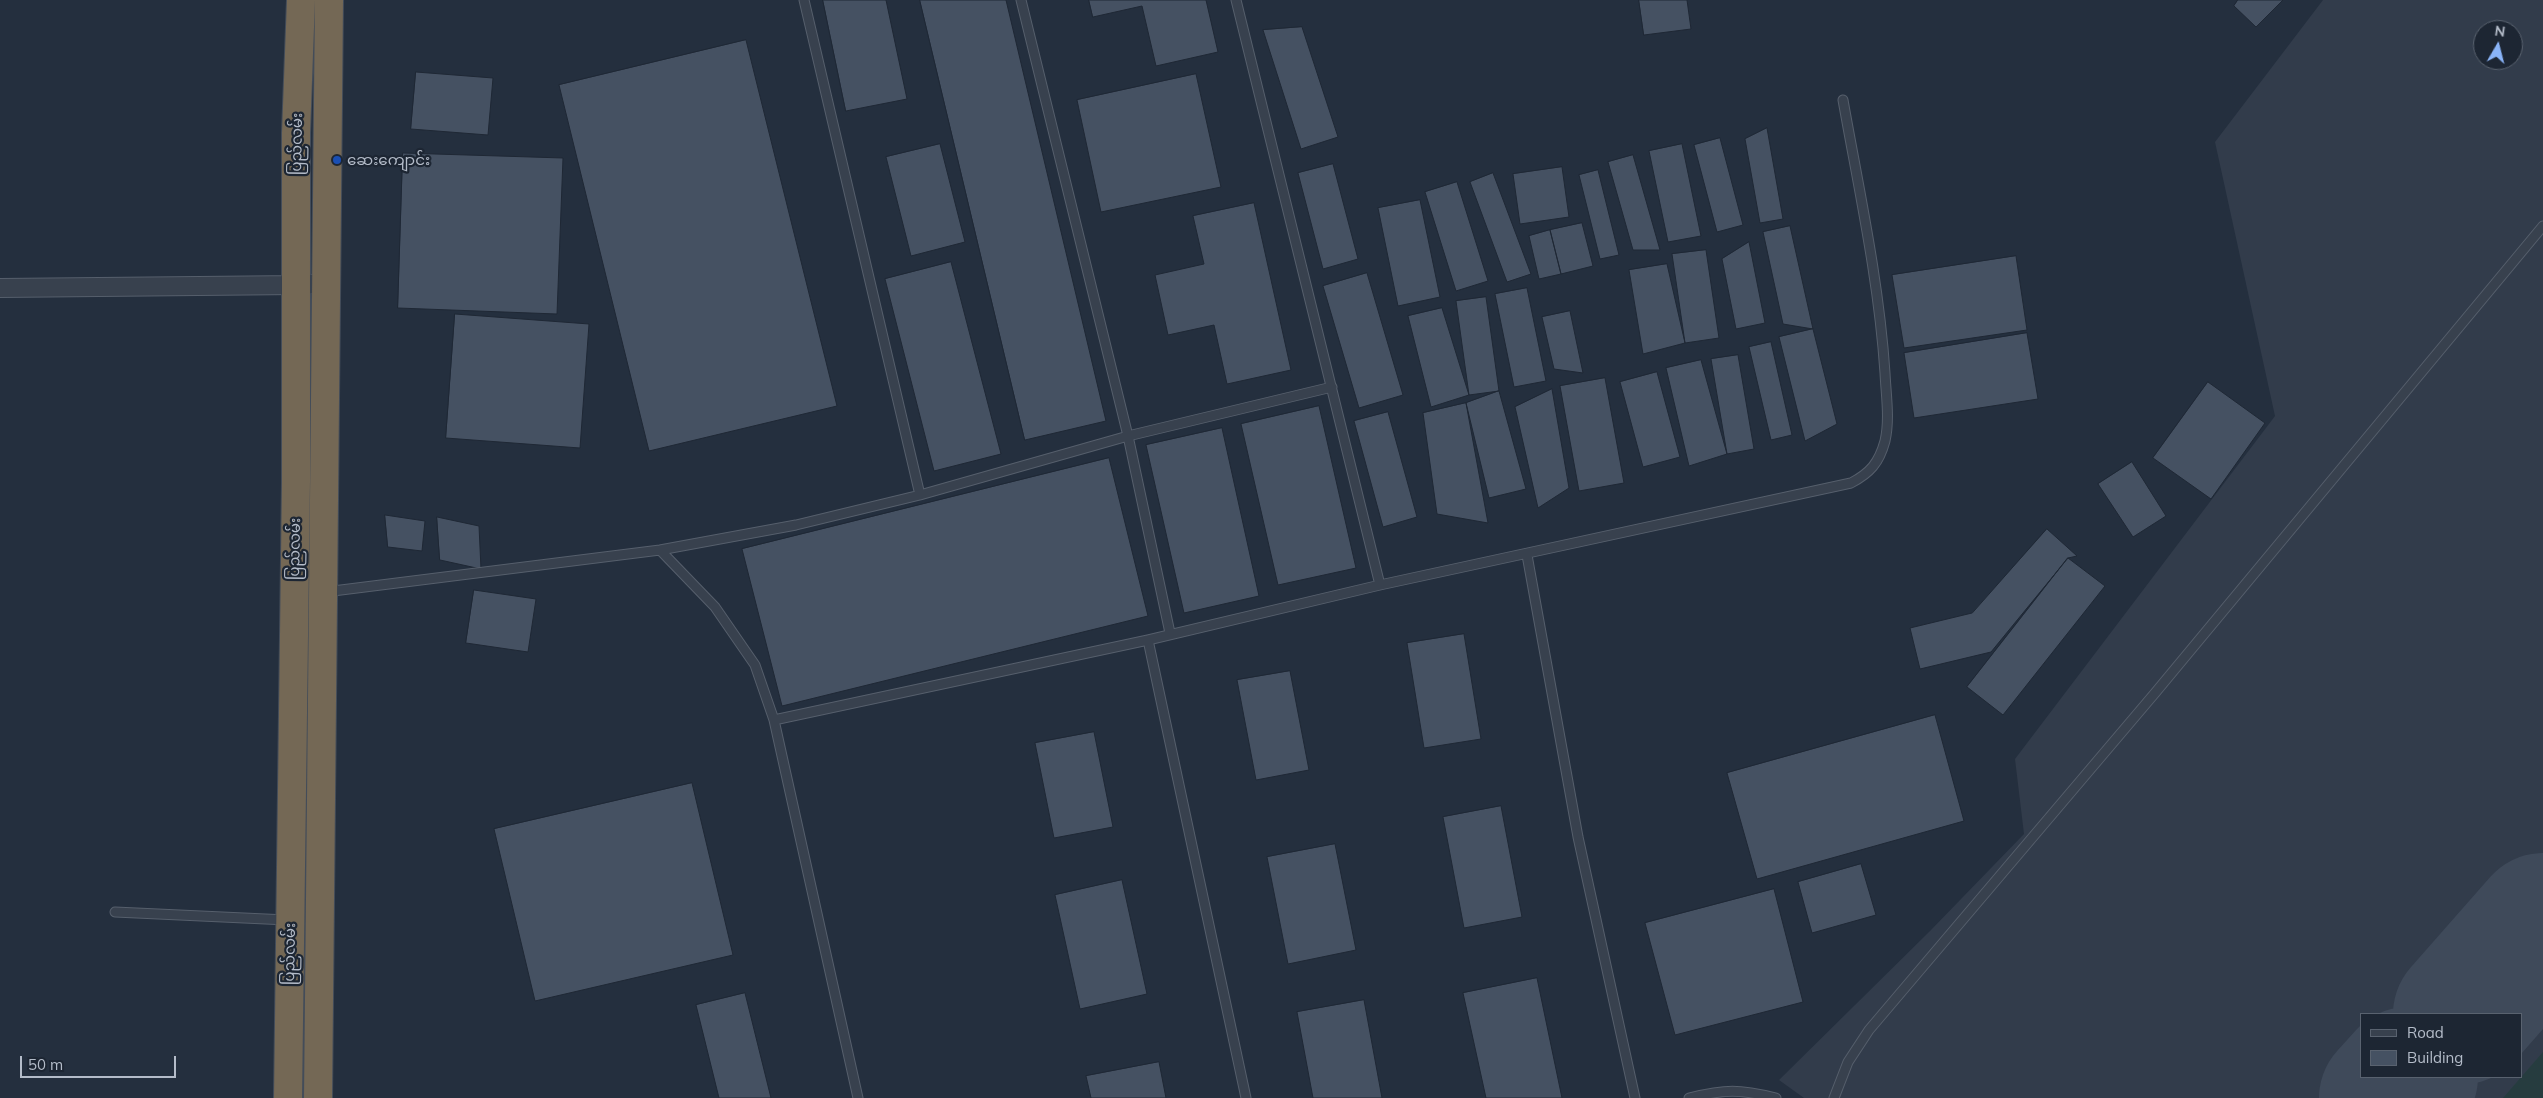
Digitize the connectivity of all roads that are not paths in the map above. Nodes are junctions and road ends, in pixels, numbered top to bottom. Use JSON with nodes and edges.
{"nodes":[{"id":1,"x":301,"y":0,"type":"edge"},
{"id":2,"x":329,"y":0,"type":"edge"},
{"id":3,"x":804,"y":0,"type":"edge"},
{"id":4,"x":1021,"y":0,"type":"edge"},
{"id":5,"x":1236,"y":0,"type":"edge"},
{"id":6,"x":1843,"y":100,"type":"dead end"},
{"id":7,"x":2543,"y":226,"type":"edge"},
{"id":8,"x":327,"y":283,"type":"junction"},
{"id":9,"x":297,"y":286,"type":"junction"},
{"id":10,"x":0,"y":288,"type":"edge"},
{"id":11,"x":1332,"y":387,"type":"junction"},
{"id":12,"x":1128,"y":436,"type":"junction"},
{"id":13,"x":326,"y":480,"type":"junction"},
{"id":14,"x":296,"y":481,"type":"junction"},
{"id":15,"x":920,"y":495,"type":"junction"},
{"id":16,"x":660,"y":550,"type":"junction"},
{"id":17,"x":1527,"y":554,"type":"junction"},
{"id":18,"x":1380,"y":585,"type":"junction"},
{"id":19,"x":309,"y":593,"type":"junction"},
{"id":20,"x":1170,"y":634,"type":"junction"},
{"id":21,"x":1148,"y":640,"type":"junction"},
{"id":22,"x":774,"y":720,"type":"junction"},
{"id":23,"x":115,"y":912,"type":"dead end"},
{"id":24,"x":290,"y":920,"type":"junction"},
{"id":25,"x":288,"y":1098,"type":"edge"},
{"id":26,"x":318,"y":1098,"type":"edge"},
{"id":27,"x":858,"y":1098,"type":"edge"},
{"id":28,"x":1246,"y":1098,"type":"edge"},
{"id":29,"x":1635,"y":1098,"type":"edge"},
{"id":30,"x":1689,"y":1098,"type":"edge"},
{"id":31,"x":1776,"y":1098,"type":"edge"},
{"id":32,"x":1834,"y":1098,"type":"edge"}],
"edges":[{"from":1,"to":9,"type":"highway","name":"ပြည်လမ်း"},
{"from":2,"to":8,"type":"highway","name":"ပြည်လမ်း"},
{"from":3,"to":15,"type":"lane"},
{"from":4,"to":12,"type":"lane"},
{"from":5,"to":11,"type":"lane"},
{"from":6,"to":17,"type":"lane"},
{"from":7,"to":32,"type":"lane"},
{"from":8,"to":9,"type":"street"},
{"from":8,"to":13,"type":"highway","name":"ပြည်လမ်း"},
{"from":9,"to":10,"type":"street"},
{"from":9,"to":14,"type":"highway","name":"ပြည်လမ်း"},
{"from":11,"to":12,"type":"lane"},
{"from":11,"to":18,"type":"lane"},
{"from":12,"to":15,"type":"lane"},
{"from":12,"to":20,"type":"lane"},
{"from":13,"to":14,"type":"highway"},
{"from":13,"to":19,"type":"highway","name":"ပြည်လမ်း"},
{"from":14,"to":19,"type":"highway","name":"ပြည်လမ်း"},
{"from":15,"to":16,"type":"lane"},
{"from":16,"to":19,"type":"lane"},
{"from":16,"to":22,"type":"lane"},
{"from":17,"to":18,"type":"lane"},
{"from":17,"to":29,"type":"lane"},
{"from":18,"to":20,"type":"lane"},
{"from":19,"to":24,"type":"highway","name":"ပြည်လမ်း"},
{"from":19,"to":26,"type":"highway","name":"ပြည်လမ်း"},
{"from":20,"to":21,"type":"lane"},
{"from":21,"to":22,"type":"lane"},
{"from":21,"to":28,"type":"lane"},
{"from":22,"to":27,"type":"lane"},
{"from":23,"to":24,"type":"lane"},
{"from":24,"to":25,"type":"highway","name":"ပြည်လမ်း"},
{"from":30,"to":31,"type":"lane"}]}
